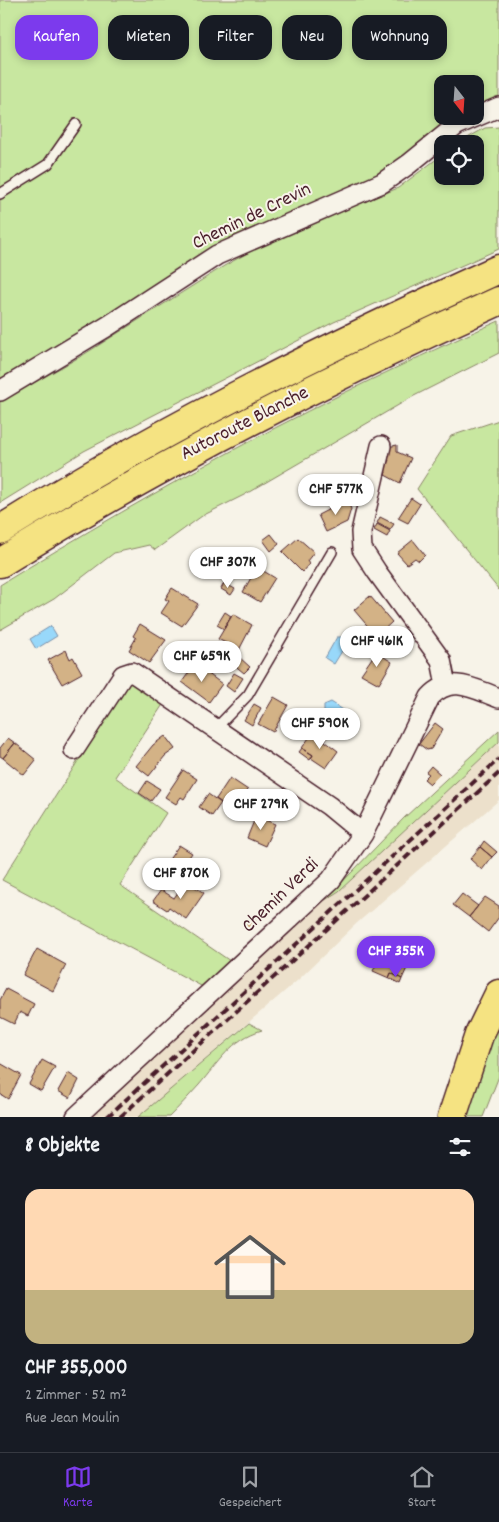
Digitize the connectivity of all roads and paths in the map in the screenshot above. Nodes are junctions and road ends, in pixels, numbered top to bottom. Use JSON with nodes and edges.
{"nodes":[{"id":1,"x":499,"y":107,"type":"edge"},
{"id":2,"x":76,"y":124,"type":"dead end"},
{"id":3,"x":0,"y":194,"type":"edge"},
{"id":4,"x":499,"y":269,"type":"edge"},
{"id":5,"x":499,"y":301,"type":"edge"},
{"id":6,"x":0,"y":391,"type":"edge"},
{"id":7,"x":381,"y":446,"type":"dead end"},
{"id":8,"x":0,"y":530,"type":"edge"},
{"id":9,"x":332,"y":552,"type":"dead end"},
{"id":10,"x":0,"y":563,"type":"edge"},
{"id":11,"x":446,"y":685,"type":"junction"},
{"id":12,"x":499,"y":698,"type":"edge"},
{"id":13,"x":216,"y":728,"type":"junction"},
{"id":14,"x":74,"y":750,"type":"dead end"},
{"id":15,"x":363,"y":834,"type":"junction"},
{"id":16,"x":499,"y":994,"type":"edge"},
{"id":17,"x":76,"y":1117,"type":"edge"},
{"id":18,"x":452,"y":1117,"type":"edge"}],
"edges":[{"from":1,"to":6,"type":"street","name":"Chemin de Crevin"},
{"from":2,"to":3,"type":"lane"},
{"from":4,"to":8,"type":"main road","name":"Autoroute Blanche"},
{"from":5,"to":10,"type":"main road","name":"Autoroute Blanche"},
{"from":7,"to":11,"type":"street"},
{"from":9,"to":13,"type":"lane"},
{"from":11,"to":12,"type":"street"},
{"from":11,"to":15,"type":"street","name":"Chemin Verdi"},
{"from":13,"to":14,"type":"street"},
{"from":13,"to":15,"type":"street"},
{"from":15,"to":17,"type":"street","name":"Chemin Verdi"},
{"from":16,"to":18,"type":"main road"}]}
